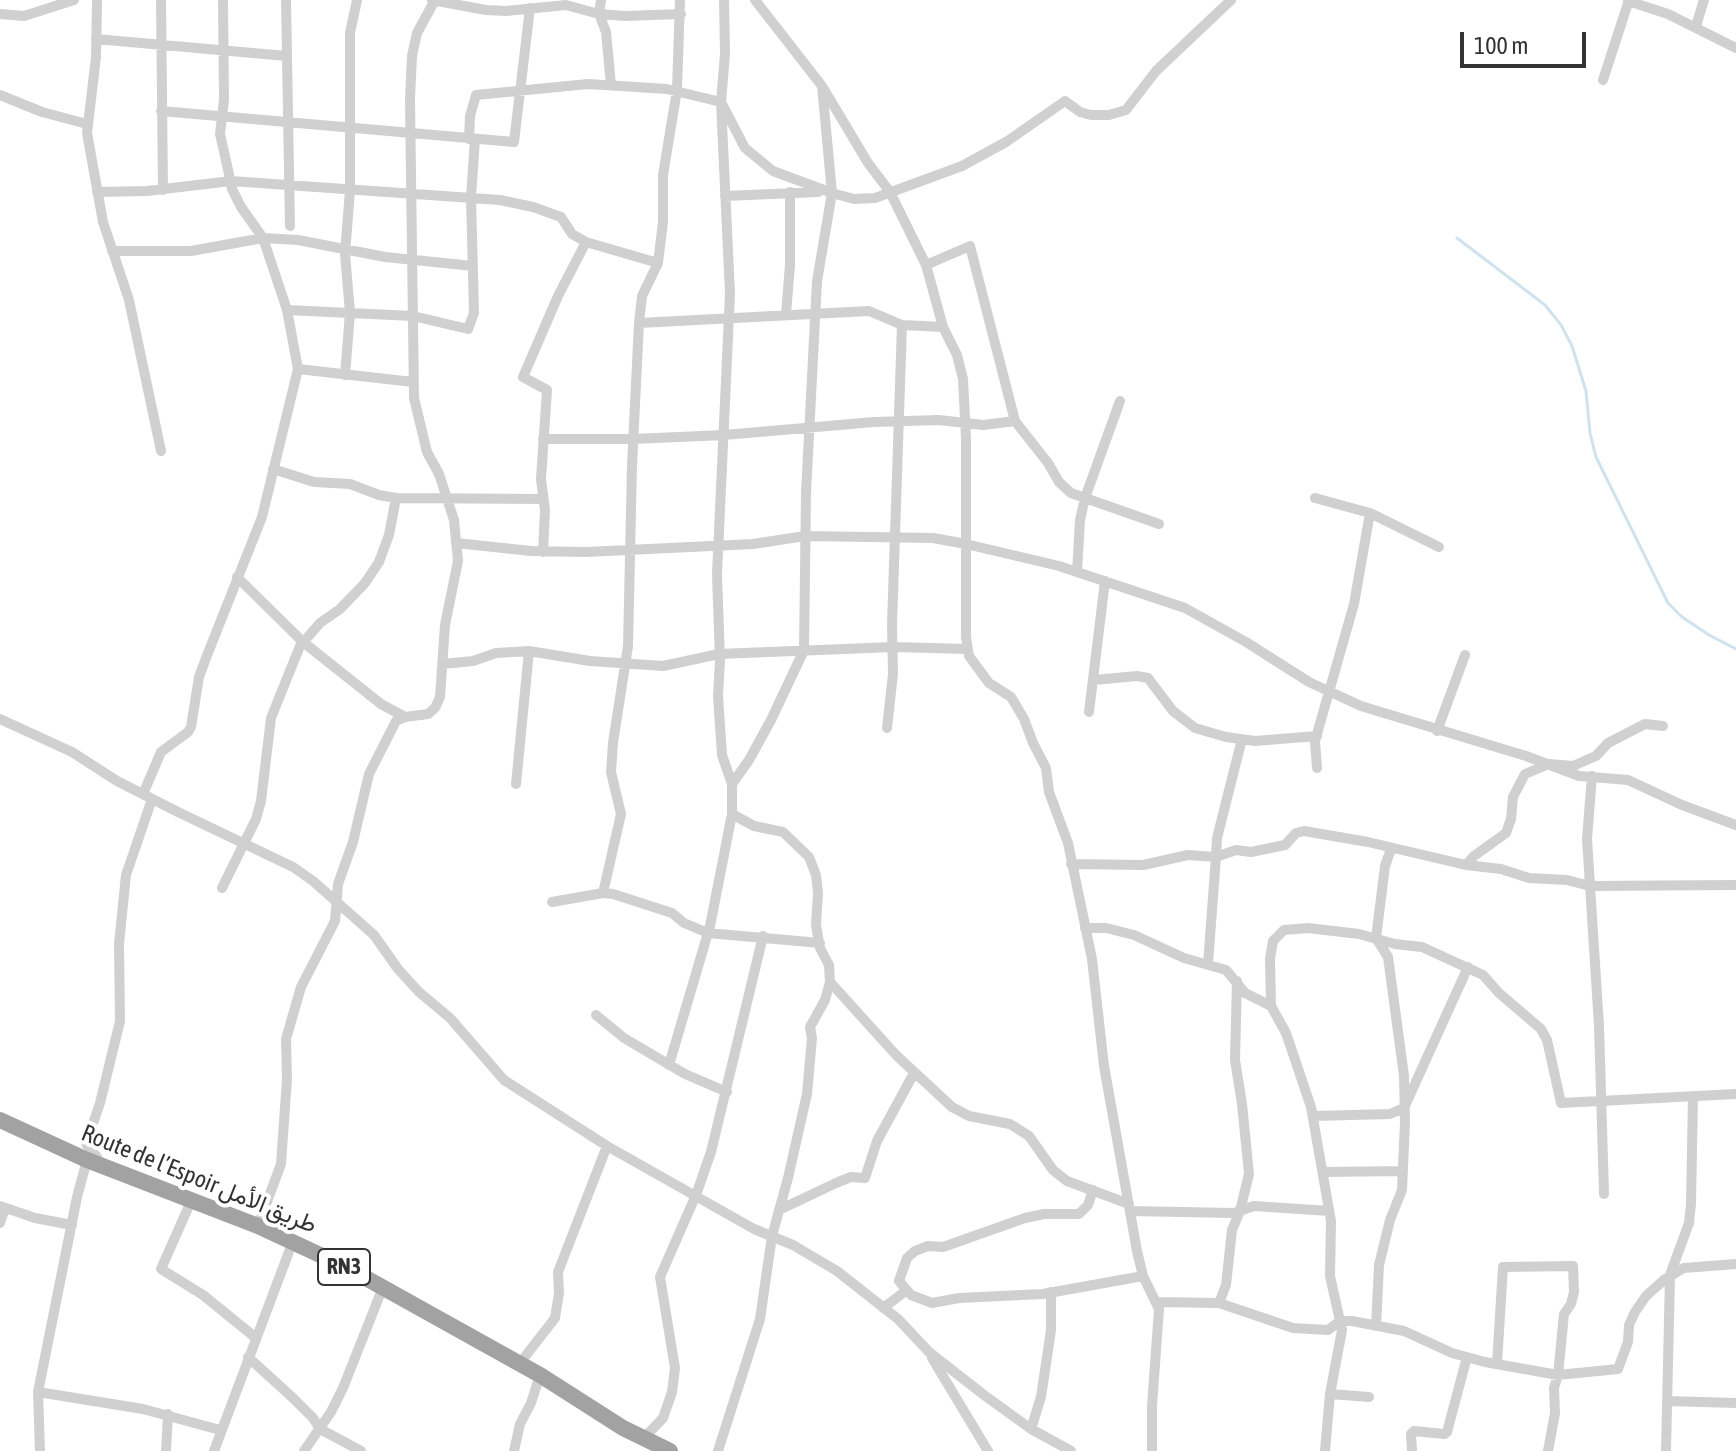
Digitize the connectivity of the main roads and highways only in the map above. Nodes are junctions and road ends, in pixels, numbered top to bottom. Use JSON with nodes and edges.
{"nodes":[{"id":1,"x":0,"y":1120,"type":"edge"},
{"id":2,"x":670,"y":1451,"type":"edge"}],
"edges":[{"from":1,"to":2,"type":"highway","name":"Route de l’Espoir طريق الأمل","number":"RN3"}]}
